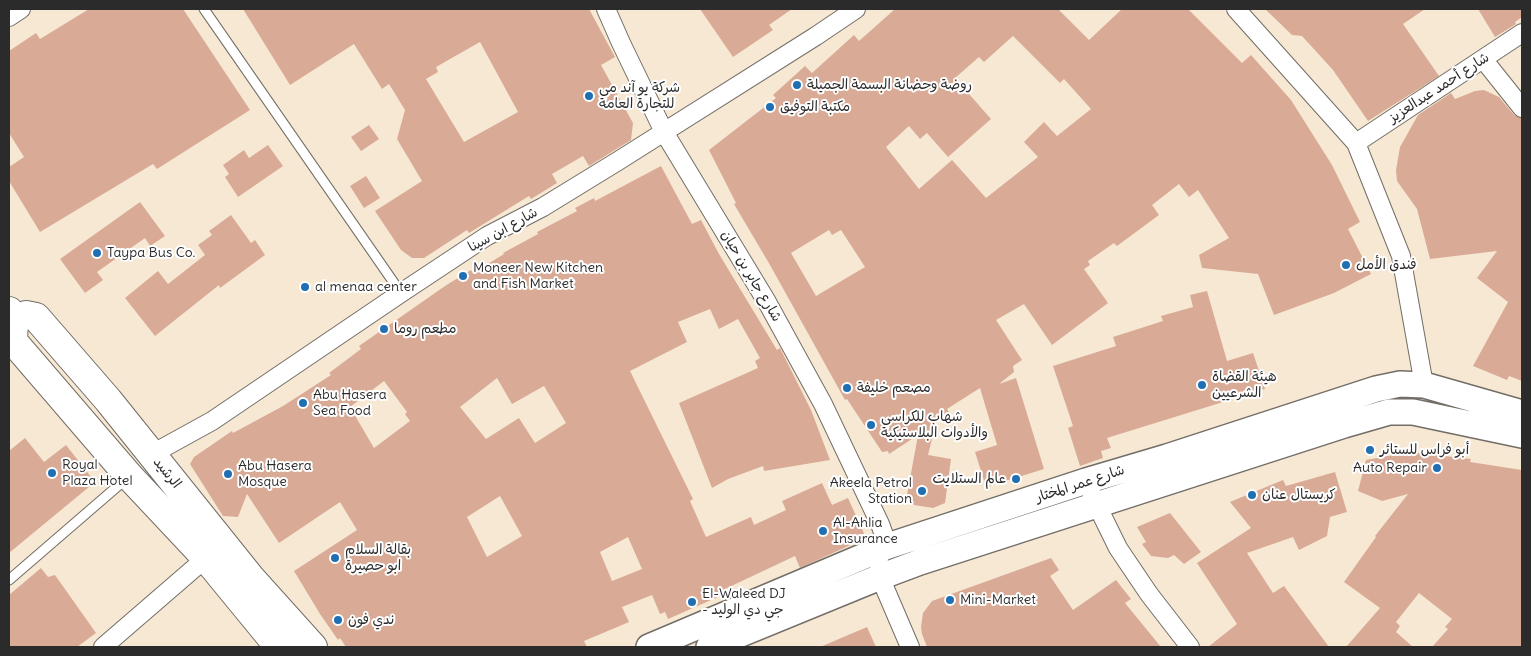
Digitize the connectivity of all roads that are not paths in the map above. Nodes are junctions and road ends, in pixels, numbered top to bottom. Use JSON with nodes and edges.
{"nodes":[{"id":1,"x":21,"y":9,"type":"edge"},
{"id":2,"x":204,"y":9,"type":"edge"},
{"id":3,"x":606,"y":9,"type":"edge"},
{"id":4,"x":856,"y":9,"type":"edge"},
{"id":5,"x":1236,"y":9,"type":"edge"},
{"id":6,"x":9,"y":17,"type":"edge"},
{"id":7,"x":1522,"y":33,"type":"edge"},
{"id":8,"x":1482,"y":59,"type":"junction"},
{"id":9,"x":1522,"y":108,"type":"edge"},
{"id":10,"x":664,"y":132,"type":"junction"},
{"id":11,"x":1356,"y":143,"type":"junction"},
{"id":12,"x":401,"y":293,"type":"junction"},
{"id":13,"x":11,"y":318,"type":"edge"},
{"id":14,"x":1424,"y":384,"type":"junction"},
{"id":15,"x":1522,"y":413,"type":"edge"},
{"id":16,"x":1522,"y":435,"type":"edge"},
{"id":17,"x":152,"y":454,"type":"junction"},
{"id":18,"x":130,"y":476,"type":"junction"},
{"id":19,"x":1086,"y":481,"type":"junction"},
{"id":20,"x":1097,"y":506,"type":"junction"},
{"id":21,"x":883,"y":548,"type":"junction"},
{"id":22,"x":206,"y":558,"type":"junction"},
{"id":23,"x":880,"y":577,"type":"junction"},
{"id":24,"x":9,"y":580,"type":"edge"},
{"id":25,"x":104,"y":647,"type":"edge"},
{"id":26,"x":279,"y":647,"type":"edge"},
{"id":27,"x":313,"y":647,"type":"edge"},
{"id":28,"x":649,"y":647,"type":"edge"},
{"id":29,"x":709,"y":647,"type":"edge"},
{"id":30,"x":910,"y":647,"type":"edge"},
{"id":31,"x":1190,"y":647,"type":"edge"}],
"edges":[{"from":1,"to":6,"type":"street"},
{"from":2,"to":12,"type":"lane"},
{"from":3,"to":10,"type":"street","name":"شارع جابر بن حيان"},
{"from":4,"to":10,"type":"street","name":"شارع ابن سينا"},
{"from":5,"to":11,"type":"street"},
{"from":7,"to":8,"type":"street","name":"شارع أحمد عبدالعزيز"},
{"from":8,"to":9,"type":"street"},
{"from":8,"to":11,"type":"street","name":"شارع أحمد عبدالعزيز"},
{"from":10,"to":12,"type":"street","name":"شارع ابن سينا"},
{"from":10,"to":21,"type":"street","name":"شارع جابر بن حيان"},
{"from":11,"to":14,"type":"street"},
{"from":12,"to":17,"type":"street","name":"شارع ابن سينا"},
{"from":13,"to":17,"type":"main road","name":"الرشيد"},
{"from":13,"to":18,"type":"main road","name":"الرشيد"},
{"from":14,"to":15,"type":"main road","name":"شارع عمر المختار"},
{"from":14,"to":19,"type":"main road","name":"شارع عمر المختار"},
{"from":16,"to":20,"type":"main road","name":"شارع عمر المختار"},
{"from":17,"to":27,"type":"main road","name":"الرشيد"},
{"from":18,"to":22,"type":"main road","name":"الرشيد"},
{"from":18,"to":24,"type":"lane"},
{"from":19,"to":20,"type":"street"},
{"from":19,"to":21,"type":"main road","name":"شارع عمر المختار"},
{"from":20,"to":23,"type":"main road","name":"شارع عمر المختار"},
{"from":20,"to":31,"type":"street"},
{"from":21,"to":23,"type":"street","name":"شارع جابر بن حيان"},
{"from":21,"to":28,"type":"main road","name":"شارع عمر المختار"},
{"from":22,"to":25,"type":"street"},
{"from":22,"to":26,"type":"main road","name":"الرشيد"},
{"from":23,"to":29,"type":"main road","name":"شارع عمر المختار"},
{"from":23,"to":30,"type":"street","name":"شارع جابر بن حيان"}]}
